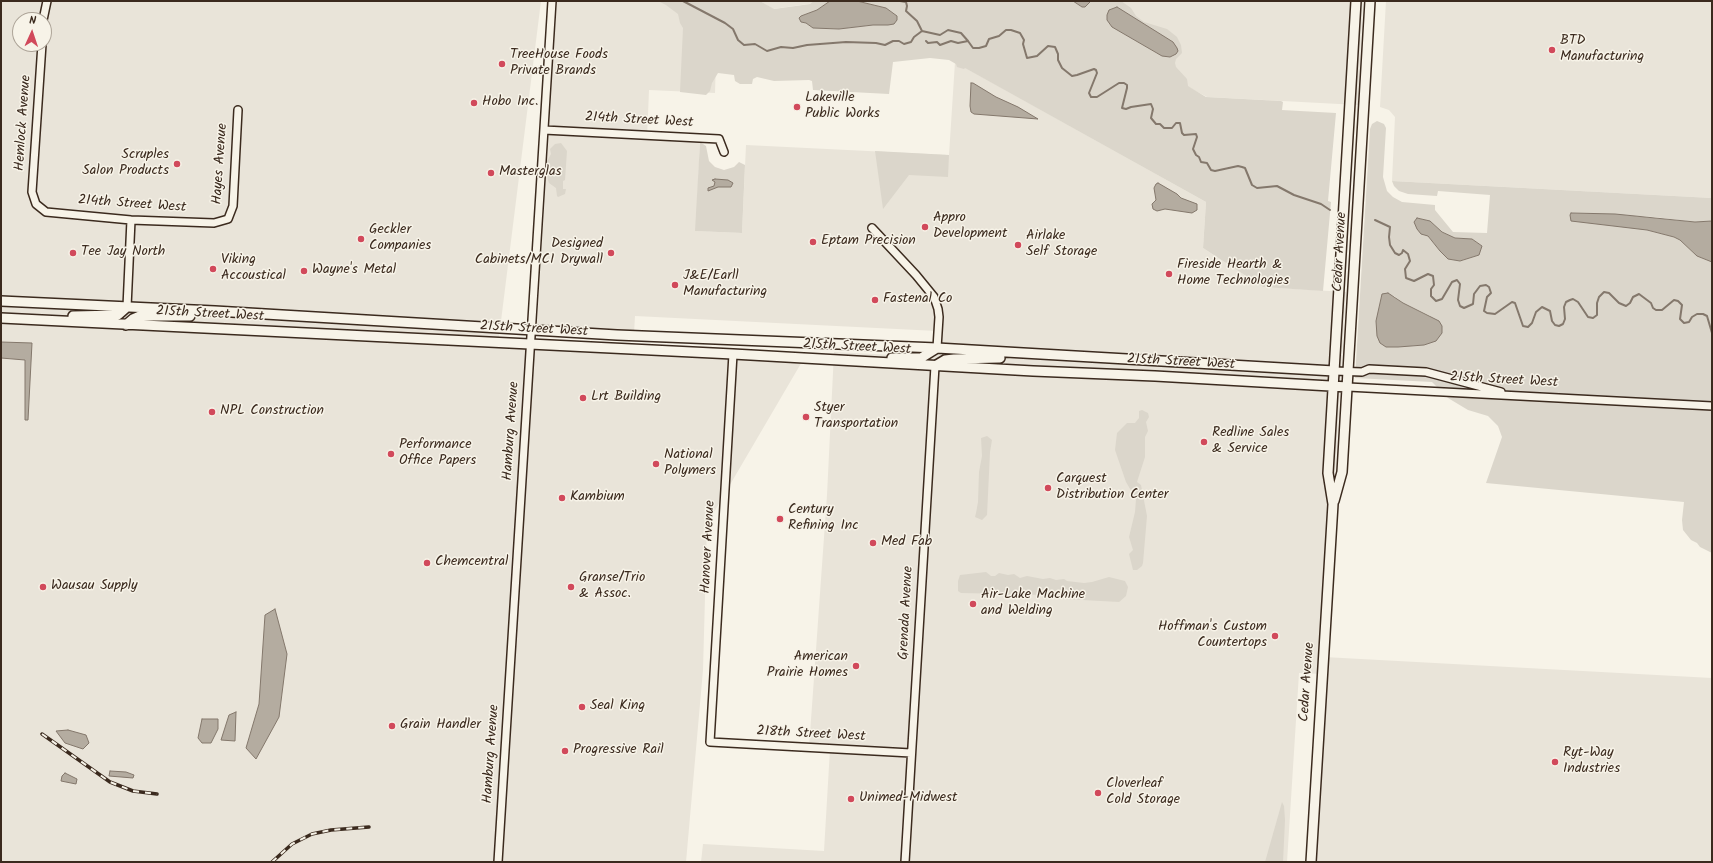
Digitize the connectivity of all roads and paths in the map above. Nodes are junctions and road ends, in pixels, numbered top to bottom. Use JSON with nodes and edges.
{"nodes":[{"id":1,"x":47,"y":1,"type":"edge"},
{"id":2,"x":552,"y":1,"type":"edge"},
{"id":3,"x":1356,"y":1,"type":"edge"},
{"id":4,"x":1370,"y":1,"type":"edge"},
{"id":5,"x":45,"y":12,"type":"edge"},
{"id":6,"x":41,"y":52,"type":"edge"},
{"id":7,"x":238,"y":110,"type":"dead end"},
{"id":8,"x":544,"y":130,"type":"junction"},
{"id":9,"x":724,"y":152,"type":"dead end"},
{"id":10,"x":36,"y":204,"type":"joint"},
{"id":11,"x":228,"y":219,"type":"joint"},
{"id":12,"x":131,"y":220,"type":"junction"},
{"id":13,"x":872,"y":228,"type":"dead end"},
{"id":14,"x":1,"y":301,"type":"edge"},
{"id":15,"x":127,"y":307,"type":"junction"},
{"id":16,"x":215,"y":311,"type":"junction"},
{"id":17,"x":1,"y":318,"type":"edge"},
{"id":18,"x":34,"y":320,"type":"junction"},
{"id":19,"x":126,"y":325,"type":"junction"},
{"id":20,"x":531,"y":330,"type":"junction"},
{"id":21,"x":530,"y":344,"type":"junction"},
{"id":22,"x":937,"y":348,"type":"junction"},
{"id":23,"x":733,"y":354,"type":"junction"},
{"id":24,"x":1033,"y":354,"type":"junction"},
{"id":25,"x":824,"y":360,"type":"junction"},
{"id":26,"x":935,"y":366,"type":"junction"},
{"id":27,"x":1334,"y":371,"type":"junction"},
{"id":28,"x":1348,"y":372,"type":"junction"},
{"id":29,"x":1333,"y":386,"type":"junction"},
{"id":30,"x":1348,"y":387,"type":"junction"},
{"id":31,"x":1524,"y":396,"type":"junction"},
{"id":32,"x":1712,"y":406,"type":"edge"},
{"id":33,"x":1333,"y":504,"type":"junction"},
{"id":34,"x":710,"y":742,"type":"joint"},
{"id":35,"x":912,"y":753,"type":"junction"},
{"id":36,"x":498,"y":862,"type":"edge"},
{"id":37,"x":905,"y":862,"type":"edge"},
{"id":38,"x":1311,"y":862,"type":"edge"}],
"edges":[{"from":1,"to":5,"type":"street"},
{"from":2,"to":8,"type":"street","name":"Hamburg Avenue"},
{"from":3,"to":27,"type":"main road","name":"Cedar Avenue"},
{"from":4,"to":28,"type":"main road","name":"Cedar Avenue"},
{"from":6,"to":10,"type":"street","name":"Hemlock Avenue"},
{"from":7,"to":11,"type":"street","name":"Hayes Avenue"},
{"from":8,"to":9,"type":"street","name":"214th Street West"},
{"from":8,"to":20,"type":"street","name":"Hamburg Avenue"},
{"from":10,"to":12,"type":"street","name":"214th Street West"},
{"from":11,"to":12,"type":"street","name":"214th Street West"},
{"from":12,"to":15,"type":"street"},
{"from":13,"to":22,"type":"street"},
{"from":14,"to":15,"type":"main road","name":"215th Street West"},
{"from":15,"to":16,"type":"main road","name":"215th Street West"},
{"from":15,"to":18,"type":"main road"},
{"from":16,"to":19,"type":"main road"},
{"from":16,"to":20,"type":"main road","name":"215th Street West"},
{"from":17,"to":18,"type":"main road","name":"215th Street West"},
{"from":18,"to":19,"type":"main road","name":"215th Street West"},
{"from":19,"to":21,"type":"main road","name":"215th Street West"},
{"from":20,"to":21,"type":"street","name":"Hamburg Avenue"},
{"from":20,"to":22,"type":"main road","name":"215th Street West"},
{"from":21,"to":23,"type":"main road","name":"215th Street West"},
{"from":21,"to":36,"type":"street","name":"Hamburg Avenue"},
{"from":22,"to":24,"type":"main road","name":"215th Street West"},
{"from":22,"to":25,"type":"main road"},
{"from":23,"to":25,"type":"main road","name":"215th Street West"},
{"from":23,"to":34,"type":"street","name":"Hanover Avenue"},
{"from":24,"to":26,"type":"main road"},
{"from":24,"to":27,"type":"main road","name":"215th Street West"},
{"from":25,"to":26,"type":"main road","name":"215th Street West"},
{"from":26,"to":29,"type":"main road","name":"215th Street West"},
{"from":26,"to":35,"type":"street","name":"Grenada Avenue"},
{"from":27,"to":28,"type":"street"},
{"from":27,"to":29,"type":"main road","name":"Cedar Avenue"},
{"from":28,"to":30,"type":"main road","name":"Cedar Avenue"},
{"from":28,"to":31,"type":"street"},
{"from":29,"to":30,"type":"main road","name":"215th Street West"},
{"from":29,"to":33,"type":"main road","name":"Cedar Avenue"},
{"from":30,"to":31,"type":"street","name":"215th Street West"},
{"from":30,"to":33,"type":"main road","name":"Cedar Avenue"},
{"from":31,"to":32,"type":"street","name":"215th Street West"},
{"from":33,"to":38,"type":"main road","name":"Cedar Avenue"},
{"from":34,"to":35,"type":"street","name":"218th Street West"},
{"from":35,"to":37,"type":"street","name":"Grenada Avenue"}]}
